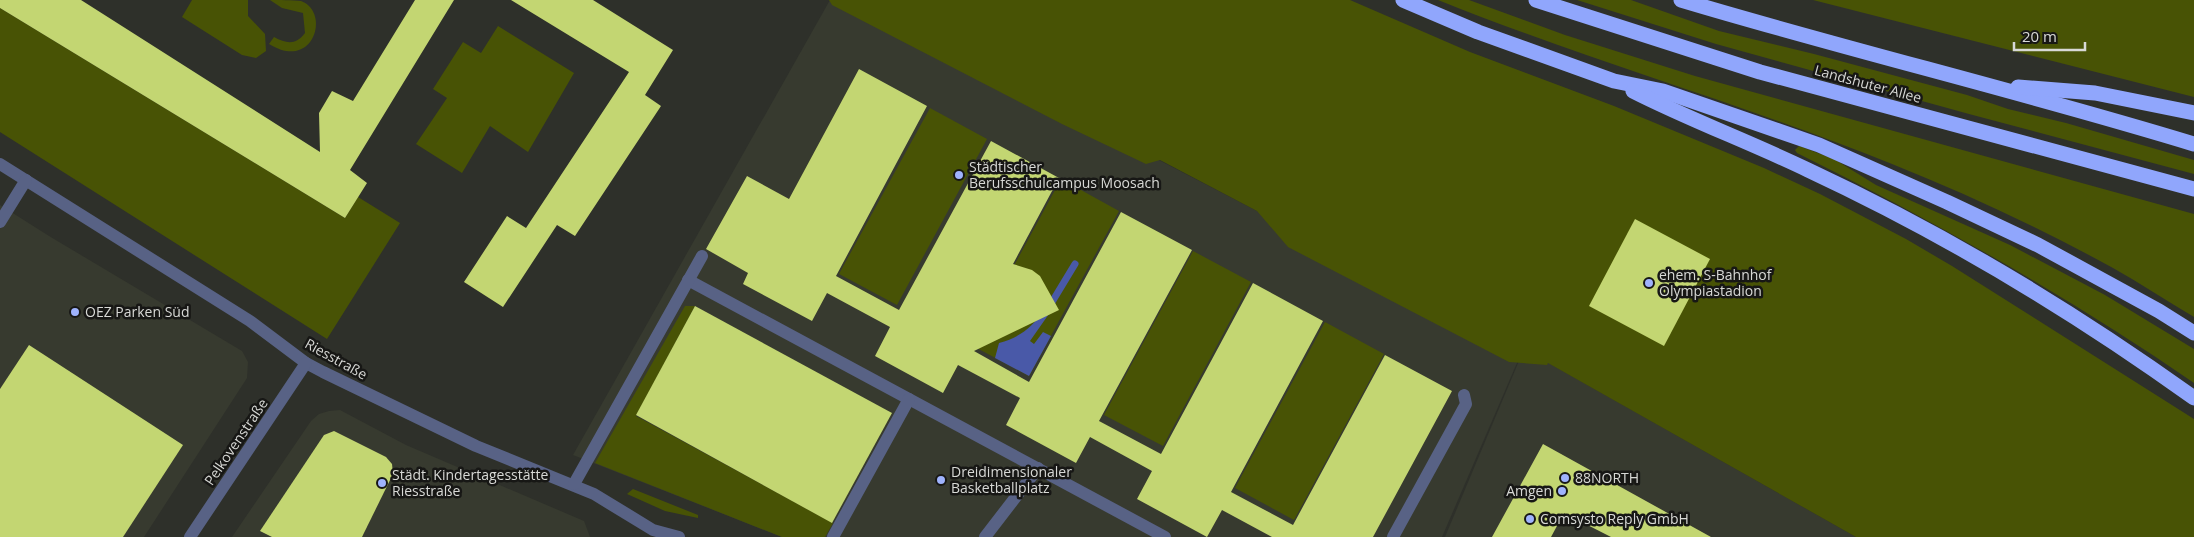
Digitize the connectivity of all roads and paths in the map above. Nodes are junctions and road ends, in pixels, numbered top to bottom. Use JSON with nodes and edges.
{"nodes":[{"id":1,"x":1403,"y":0,"type":"edge"},
{"id":2,"x":1536,"y":0,"type":"edge"},
{"id":3,"x":1681,"y":0,"type":"edge"},
{"id":4,"x":1614,"y":81,"type":"junction"},
{"id":5,"x":1977,"y":83,"type":"junction"},
{"id":6,"x":2194,"y":113,"type":"edge"},
{"id":7,"x":2194,"y":144,"type":"edge"},
{"id":8,"x":0,"y":164,"type":"edge"},
{"id":9,"x":26,"y":180,"type":"junction"},
{"id":10,"x":2194,"y":189,"type":"edge"},
{"id":11,"x":0,"y":222,"type":"edge"},
{"id":12,"x":702,"y":256,"type":"dead end"},
{"id":13,"x":688,"y":280,"type":"junction"},
{"id":14,"x":2194,"y":333,"type":"edge"},
{"id":15,"x":306,"y":363,"type":"junction"},
{"id":16,"x":1464,"y":395,"type":"dead end"},
{"id":17,"x":2194,"y":398,"type":"edge"},
{"id":18,"x":909,"y":399,"type":"junction"},
{"id":19,"x":1038,"y":468,"type":"junction"},
{"id":20,"x":574,"y":484,"type":"junction"},
{"id":21,"x":651,"y":533,"type":"edge"},
{"id":22,"x":190,"y":537,"type":"edge"},
{"id":23,"x":679,"y":537,"type":"edge"},
{"id":24,"x":833,"y":537,"type":"edge"},
{"id":25,"x":984,"y":537,"type":"edge"},
{"id":26,"x":1165,"y":537,"type":"edge"},
{"id":27,"x":1393,"y":537,"type":"edge"}],
"edges":[{"from":1,"to":4,"type":"highway"},
{"from":2,"to":10,"type":"highway","name":"Landshuter Allee"},
{"from":3,"to":5,"type":"highway"},
{"from":4,"to":14,"type":"highway"},
{"from":4,"to":17,"type":"highway"},
{"from":5,"to":6,"type":"highway"},
{"from":5,"to":7,"type":"highway"},
{"from":8,"to":9,"type":"street","name":"Riesstraße"},
{"from":9,"to":11,"type":"street"},
{"from":9,"to":15,"type":"street","name":"Riesstraße"},
{"from":12,"to":13,"type":"street"},
{"from":13,"to":18,"type":"street"},
{"from":13,"to":20,"type":"street"},
{"from":15,"to":20,"type":"street","name":"Riesstraße"},
{"from":15,"to":22,"type":"street","name":"Pelkovenstraße"},
{"from":16,"to":27,"type":"street"},
{"from":18,"to":19,"type":"street"},
{"from":18,"to":24,"type":"street"},
{"from":19,"to":25,"type":"street"},
{"from":19,"to":26,"type":"street"},
{"from":20,"to":21,"type":"street","name":"Riesstraße"},
{"from":21,"to":23,"type":"street","name":"Riesstraße"}]}
